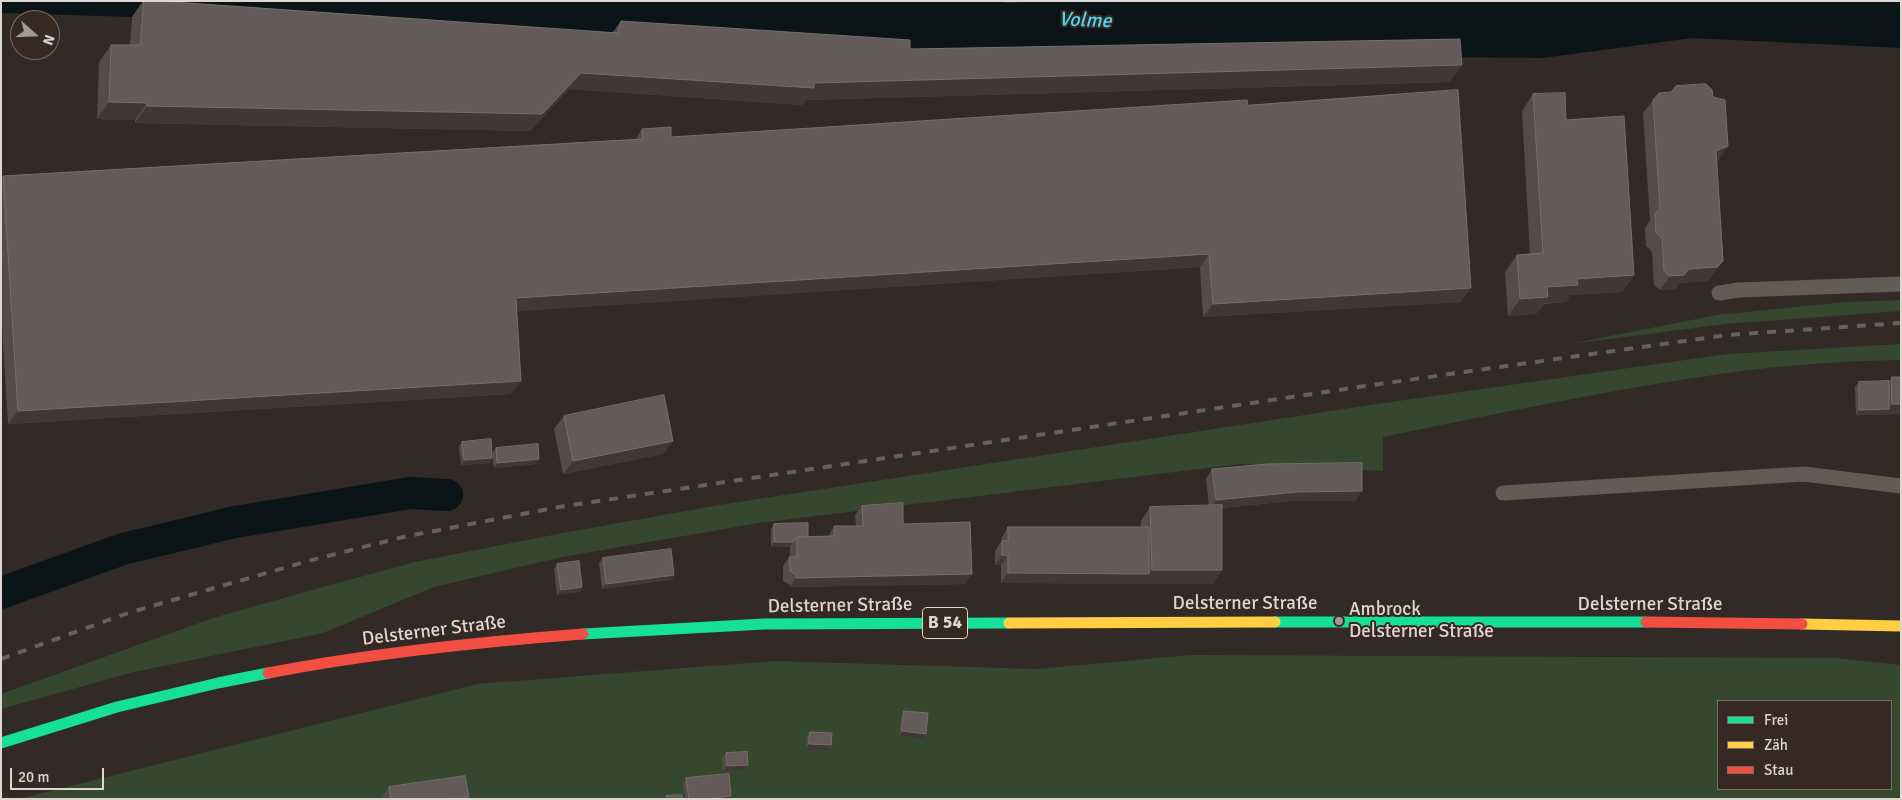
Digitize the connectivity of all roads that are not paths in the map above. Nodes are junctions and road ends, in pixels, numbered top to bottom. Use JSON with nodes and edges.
{"nodes":[{"id":1,"x":1901,"y":284,"type":"edge"},
{"id":2,"x":1719,"y":293,"type":"dead end"},
{"id":3,"x":1901,"y":486,"type":"edge"},
{"id":4,"x":1503,"y":493,"type":"dead end"},
{"id":5,"x":1901,"y":626,"type":"edge"},
{"id":6,"x":1,"y":743,"type":"edge"}],
"edges":[{"from":1,"to":2,"type":"lane"},
{"from":3,"to":4,"type":"lane"},
{"from":5,"to":6,"type":"main road","name":"Delsterner Straße","number":"B 54"}]}
